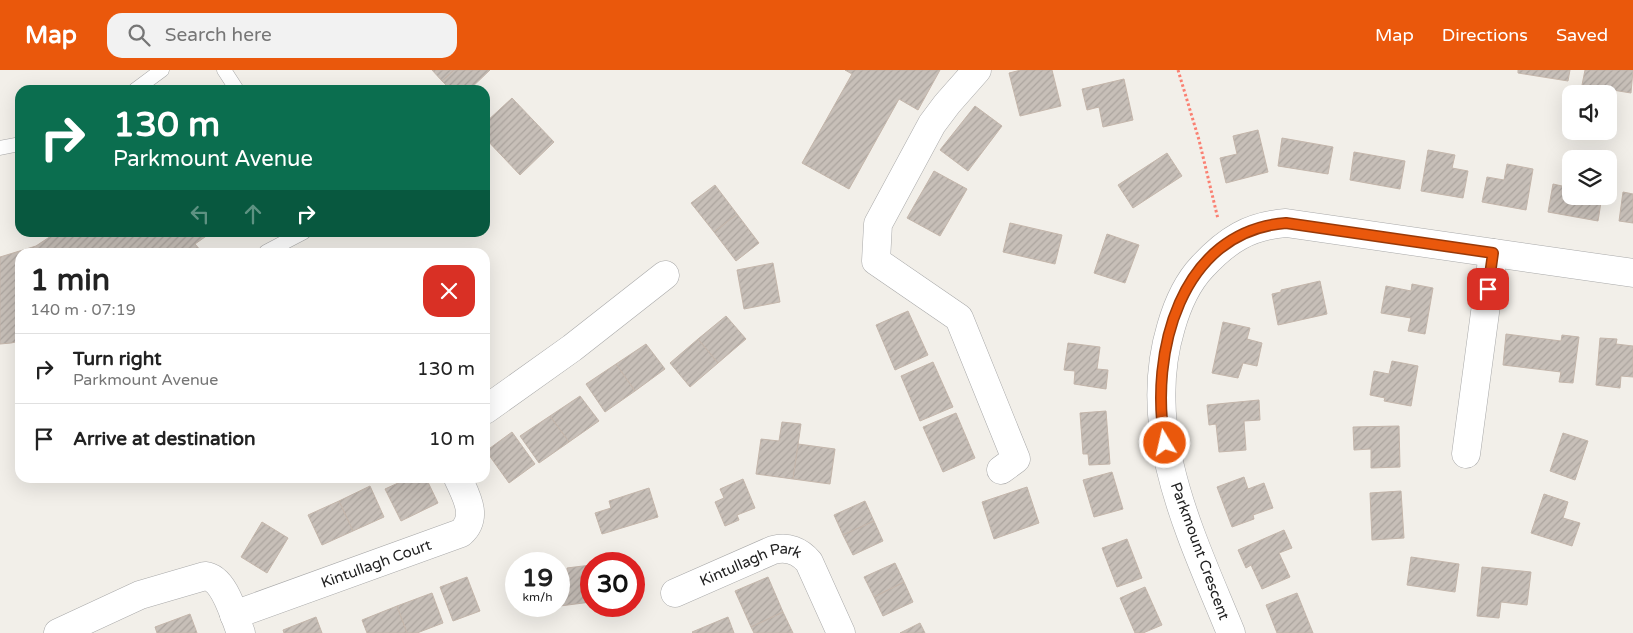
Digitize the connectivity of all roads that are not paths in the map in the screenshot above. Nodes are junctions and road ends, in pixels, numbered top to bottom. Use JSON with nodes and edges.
{"nodes":[{"id":1,"x":162,"y":70,"type":"edge"},
{"id":2,"x":224,"y":70,"type":"edge"},
{"id":3,"x":977,"y":70,"type":"edge"},
{"id":4,"x":142,"y":85,"type":"edge"},
{"id":5,"x":234,"y":85,"type":"edge"},
{"id":6,"x":15,"y":145,"type":"edge"},
{"id":7,"x":0,"y":148,"type":"edge"},
{"id":8,"x":294,"y":237,"type":"edge"},
{"id":9,"x":274,"y":248,"type":"edge"},
{"id":10,"x":1493,"y":253,"type":"junction"},
{"id":11,"x":1633,"y":272,"type":"edge"},
{"id":12,"x":665,"y":275,"type":"dead end"},
{"id":13,"x":490,"y":406,"type":"edge"},
{"id":14,"x":1466,"y":454,"type":"dead end"},
{"id":15,"x":1001,"y":470,"type":"dead end"},
{"id":16,"x":460,"y":483,"type":"edge"},
{"id":17,"x":675,"y":593,"type":"dead end"},
{"id":18,"x":238,"y":624,"type":"edge"},
{"id":19,"x":58,"y":633,"type":"edge"},
{"id":20,"x":841,"y":633,"type":"edge"},
{"id":21,"x":1231,"y":633,"type":"edge"}],
"edges":[{"from":1,"to":4,"type":"lane"},
{"from":2,"to":5,"type":"lane"},
{"from":3,"to":15,"type":"street"},
{"from":6,"to":7,"type":"lane"},
{"from":8,"to":9,"type":"lane"},
{"from":10,"to":11,"type":"street","name":"Parkmount Crescent"},
{"from":10,"to":14,"type":"street"},
{"from":10,"to":21,"type":"street","name":"Parkmount Crescent"},
{"from":12,"to":13,"type":"street"},
{"from":16,"to":18,"type":"street","name":"Kintullagh Court"},
{"from":17,"to":20,"type":"street","name":"Kintullagh Park"},
{"from":18,"to":19,"type":"street","name":"Kintullagh Court"}]}
